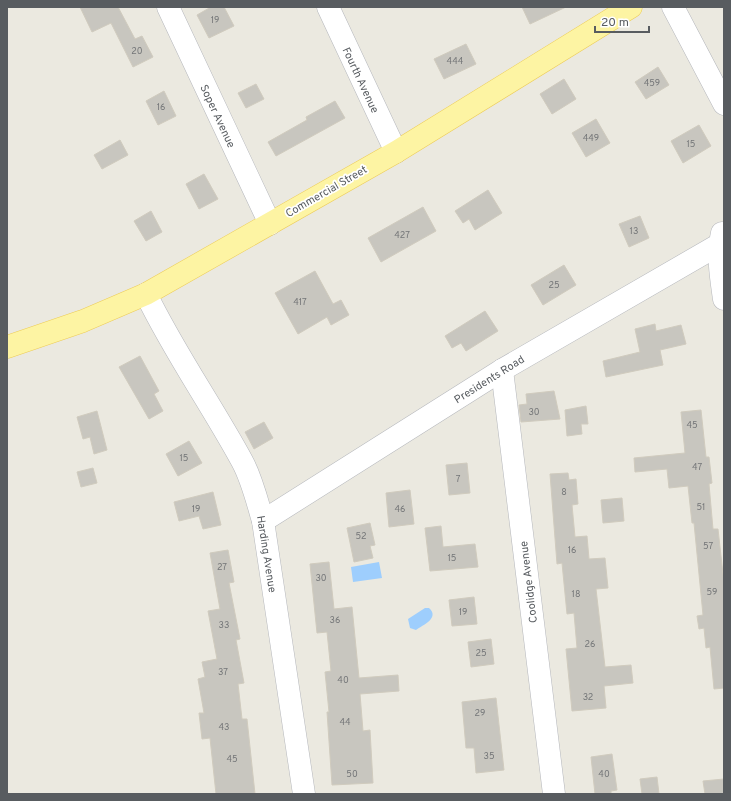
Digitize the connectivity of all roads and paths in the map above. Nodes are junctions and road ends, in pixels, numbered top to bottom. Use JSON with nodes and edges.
{"nodes":[{"id":1,"x":168,"y":7,"type":"edge"},
{"id":2,"x":328,"y":7,"type":"edge"},
{"id":3,"x":631,"y":7,"type":"edge"},
{"id":4,"x":673,"y":7,"type":"edge"},
{"id":5,"x":724,"y":104,"type":"edge"},
{"id":6,"x":396,"y":152,"type":"junction"},
{"id":7,"x":270,"y":224,"type":"junction"},
{"id":8,"x":722,"y":237,"type":"edge"},
{"id":9,"x":146,"y":294,"type":"junction"},
{"id":10,"x":724,"y":299,"type":"edge"},
{"id":11,"x":7,"y":347,"type":"edge"},
{"id":12,"x":502,"y":370,"type":"junction"},
{"id":13,"x":263,"y":521,"type":"junction"},
{"id":14,"x":304,"y":794,"type":"edge"},
{"id":15,"x":554,"y":794,"type":"edge"}],
"edges":[{"from":1,"to":7,"type":"street","name":"Soper Avenue"},
{"from":2,"to":6,"type":"street","name":"Fourth Avenue"},
{"from":3,"to":6,"type":"main road","name":"Commercial Street"},
{"from":4,"to":5,"type":"street"},
{"from":6,"to":7,"type":"main road","name":"Commercial Street"},
{"from":7,"to":9,"type":"main road","name":"Commercial Street"},
{"from":8,"to":10,"type":"street"},
{"from":8,"to":12,"type":"street","name":"Presidents Road"},
{"from":9,"to":11,"type":"main road","name":"Commercial Street"},
{"from":9,"to":13,"type":"street","name":"Harding Avenue"},
{"from":12,"to":13,"type":"street","name":"Presidents Road"},
{"from":12,"to":15,"type":"street","name":"Coolidge Avenue"},
{"from":13,"to":14,"type":"street","name":"Harding Avenue"}]}
